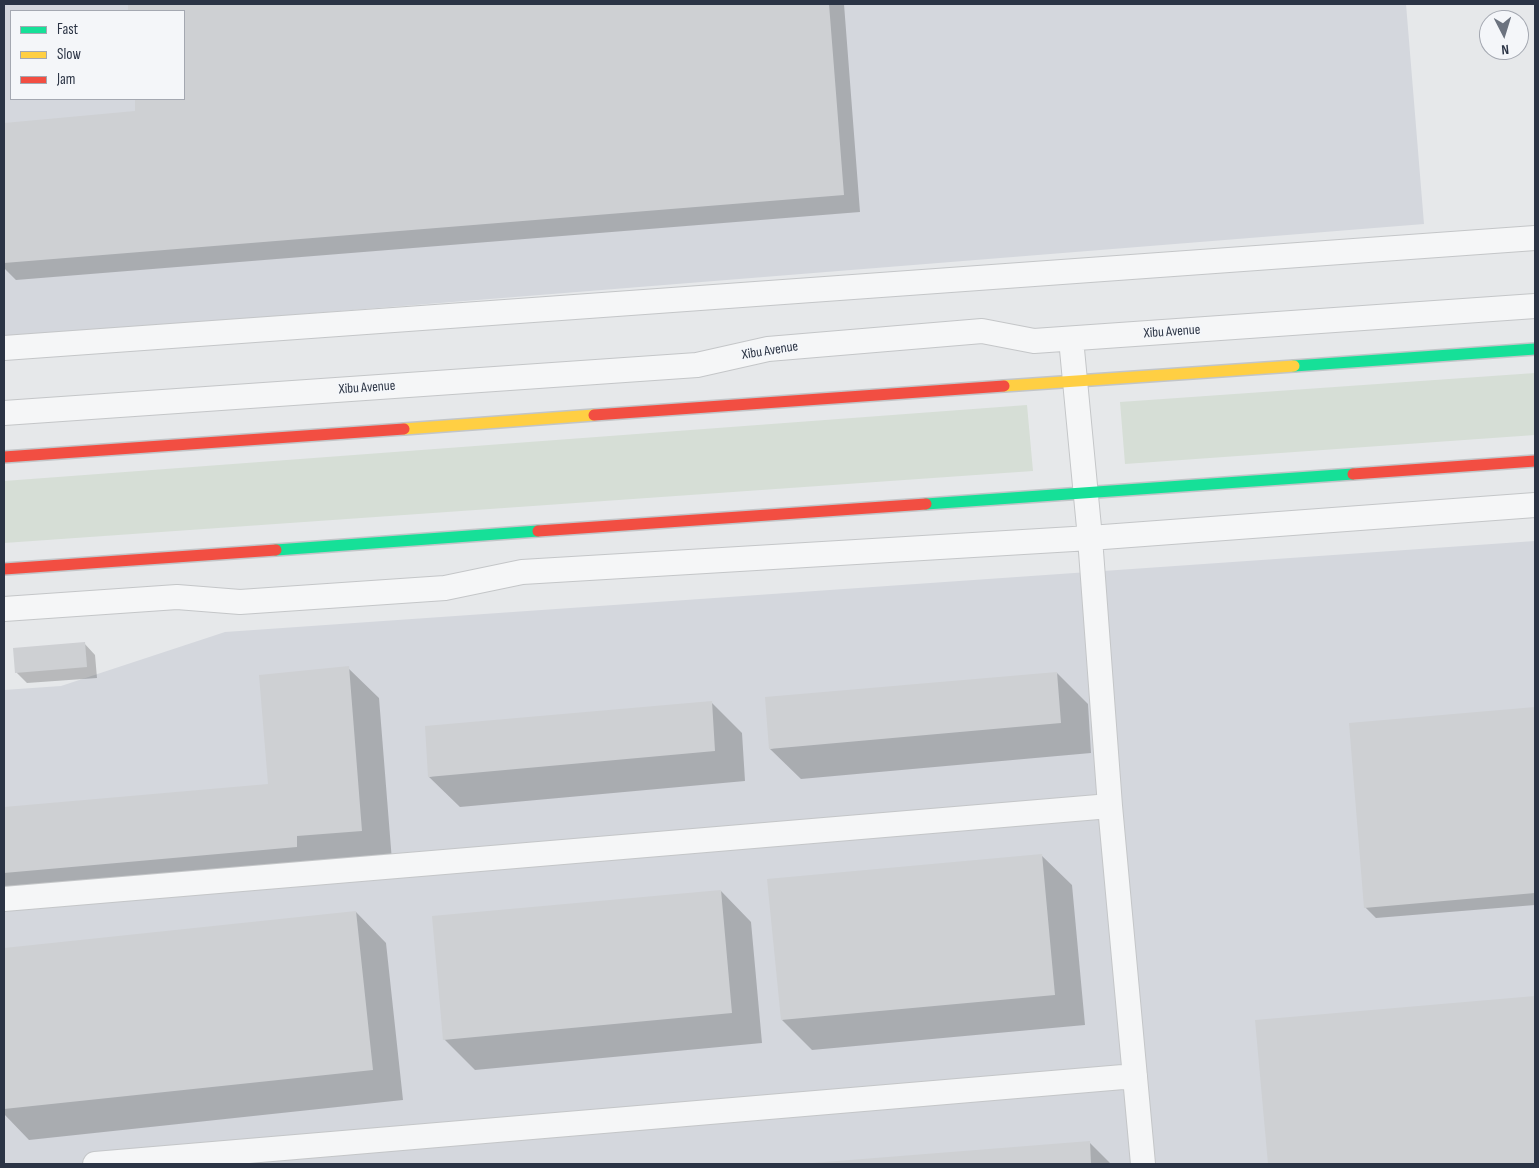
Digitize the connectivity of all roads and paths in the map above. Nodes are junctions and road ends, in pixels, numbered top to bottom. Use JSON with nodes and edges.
{"nodes":[{"id":1,"x":1535,"y":238,"type":"edge"},
{"id":2,"x":1535,"y":306,"type":"edge"},
{"id":3,"x":1071,"y":339,"type":"junction"},
{"id":4,"x":4,"y":348,"type":"edge"},
{"id":5,"x":1535,"y":349,"type":"edge"},
{"id":6,"x":1074,"y":381,"type":"junction"},
{"id":7,"x":4,"y":413,"type":"edge"},
{"id":8,"x":4,"y":457,"type":"edge"},
{"id":9,"x":1535,"y":460,"type":"edge"},
{"id":10,"x":1086,"y":493,"type":"junction"},
{"id":11,"x":1535,"y":505,"type":"edge"},
{"id":12,"x":1090,"y":538,"type":"junction"},
{"id":13,"x":4,"y":569,"type":"edge"},
{"id":14,"x":4,"y":609,"type":"edge"},
{"id":15,"x":1110,"y":806,"type":"junction"},
{"id":16,"x":4,"y":899,"type":"edge"},
{"id":17,"x":1134,"y":1076,"type":"junction"},
{"id":18,"x":95,"y":1164,"type":"edge"},
{"id":19,"x":1143,"y":1164,"type":"edge"}],
"edges":[{"from":1,"to":4,"type":"street"},
{"from":2,"to":3,"type":"street","name":"Xibu Avenue"},
{"from":3,"to":6,"type":"street"},
{"from":3,"to":7,"type":"street","name":"Xibu Avenue"},
{"from":5,"to":6,"type":"main road"},
{"from":6,"to":8,"type":"main road"},
{"from":6,"to":10,"type":"street"},
{"from":9,"to":10,"type":"main road"},
{"from":10,"to":12,"type":"street"},
{"from":10,"to":13,"type":"main road"},
{"from":11,"to":12,"type":"street"},
{"from":12,"to":14,"type":"street"},
{"from":12,"to":15,"type":"street"},
{"from":15,"to":16,"type":"street"},
{"from":15,"to":17,"type":"street"},
{"from":17,"to":18,"type":"street"},
{"from":17,"to":19,"type":"street"}]}
